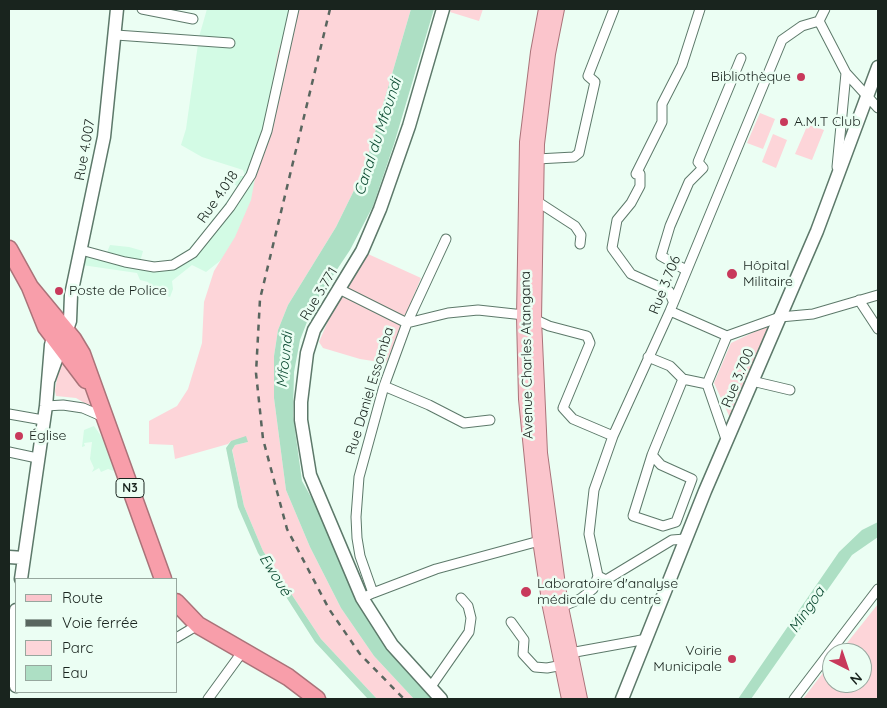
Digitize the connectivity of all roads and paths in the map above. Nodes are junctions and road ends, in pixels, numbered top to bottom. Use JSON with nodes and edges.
{"nodes":[{"id":1,"x":116,"y":9,"type":"edge"},
{"id":2,"x":142,"y":9,"type":"edge"},
{"id":3,"x":294,"y":9,"type":"edge"},
{"id":4,"x":443,"y":9,"type":"edge"},
{"id":5,"x":546,"y":9,"type":"edge"},
{"id":6,"x":557,"y":9,"type":"edge"},
{"id":7,"x":614,"y":9,"type":"edge"},
{"id":8,"x":700,"y":9,"type":"edge"},
{"id":9,"x":825,"y":9,"type":"edge"},
{"id":10,"x":192,"y":19,"type":"dead end"},
{"id":11,"x":818,"y":21,"type":"junction"},
{"id":12,"x":116,"y":35,"type":"junction"},
{"id":13,"x":230,"y":44,"type":"dead end"},
{"id":14,"x":741,"y":58,"type":"dead end"},
{"id":15,"x":878,"y":67,"type":"edge"},
{"id":16,"x":846,"y":73,"type":"junction"},
{"id":17,"x":867,"y":96,"type":"junction"},
{"id":18,"x":878,"y":108,"type":"edge"},
{"id":19,"x":537,"y":159,"type":"junction"},
{"id":20,"x":836,"y":176,"type":"junction"},
{"id":21,"x":535,"y":200,"type":"junction"},
{"id":22,"x":446,"y":239,"type":"dead end"},
{"id":23,"x":580,"y":244,"type":"dead end"},
{"id":24,"x":9,"y":249,"type":"edge"},
{"id":25,"x":81,"y":250,"type":"junction"},
{"id":26,"x":686,"y":270,"type":"junction"},
{"id":27,"x":339,"y":289,"type":"junction"},
{"id":28,"x":878,"y":295,"type":"edge"},
{"id":29,"x":859,"y":300,"type":"junction"},
{"id":30,"x":673,"y":301,"type":"junction"},
{"id":31,"x":670,"y":311,"type":"junction"},
{"id":32,"x":529,"y":317,"type":"junction"},
{"id":33,"x":780,"y":317,"type":"junction"},
{"id":34,"x":407,"y":323,"type":"junction"},
{"id":35,"x":878,"y":329,"type":"edge"},
{"id":36,"x":727,"y":336,"type":"junction"},
{"id":37,"x":63,"y":338,"type":"junction"},
{"id":38,"x":648,"y":357,"type":"junction"},
{"id":39,"x":683,"y":379,"type":"junction"},
{"id":40,"x":752,"y":381,"type":"junction"},
{"id":41,"x":707,"y":384,"type":"junction"},
{"id":42,"x":384,"y":386,"type":"junction"},
{"id":43,"x":790,"y":390,"type":"dead end"},
{"id":44,"x":46,"y":406,"type":"junction"},
{"id":45,"x":9,"y":414,"type":"edge"},
{"id":46,"x":106,"y":418,"type":"junction"},
{"id":47,"x":42,"y":420,"type":"junction"},
{"id":48,"x":490,"y":420,"type":"dead end"},
{"id":49,"x":613,"y":436,"type":"junction"},
{"id":50,"x":727,"y":442,"type":"junction"},
{"id":51,"x":9,"y":452,"type":"edge"},
{"id":52,"x":652,"y":455,"type":"junction"},
{"id":53,"x":38,"y":458,"type":"junction"},
{"id":54,"x":546,"y":539,"type":"junction"},
{"id":55,"x":685,"y":539,"type":"junction"},
{"id":56,"x":9,"y":557,"type":"edge"},
{"id":57,"x":24,"y":558,"type":"junction"},
{"id":58,"x":598,"y":576,"type":"junction"},
{"id":59,"x":21,"y":578,"type":"edge"},
{"id":60,"x":163,"y":578,"type":"edge"},
{"id":61,"x":878,"y":590,"type":"edge"},
{"id":62,"x":367,"y":595,"type":"junction"},
{"id":63,"x":461,"y":598,"type":"dead end"},
{"id":64,"x":178,"y":604,"type":"edge"},
{"id":65,"x":561,"y":606,"type":"junction"},
{"id":66,"x":511,"y":622,"type":"dead end"},
{"id":67,"x":198,"y":625,"type":"junction"},
{"id":68,"x":15,"y":626,"type":"edge"},
{"id":69,"x":178,"y":637,"type":"edge"},
{"id":70,"x":647,"y":639,"type":"junction"},
{"id":71,"x":243,"y":650,"type":"junction"},
{"id":72,"x":567,"y":659,"type":"junction"},
{"id":73,"x":15,"y":677,"type":"edge"},
{"id":74,"x":430,"y":688,"type":"junction"},
{"id":75,"x":208,"y":699,"type":"edge"},
{"id":76,"x":316,"y":699,"type":"edge"},
{"id":77,"x":441,"y":699,"type":"edge"},
{"id":78,"x":569,"y":699,"type":"edge"},
{"id":79,"x":580,"y":699,"type":"edge"},
{"id":80,"x":622,"y":699,"type":"edge"},
{"id":81,"x":794,"y":699,"type":"edge"}],
"edges":[{"from":1,"to":12,"type":"main road","name":"Rue 4.007"},
{"from":2,"to":10,"type":"street"},
{"from":3,"to":25,"type":"street","name":"Rue 4.018"},
{"from":4,"to":27,"type":"main road","name":"Rue 3.771"},
{"from":5,"to":32,"type":"main road","name":"Avenue Charles Atangana"},
{"from":6,"to":19,"type":"main road","name":"Avenue Charles Atangana"},
{"from":7,"to":19,"type":"street"},
{"from":8,"to":30,"type":"street"},
{"from":9,"to":11,"type":"street"},
{"from":11,"to":16,"type":"street"},
{"from":11,"to":26,"type":"street","name":"Rue 3.706"},
{"from":12,"to":13,"type":"street"},
{"from":12,"to":25,"type":"main road","name":"Rue 4.007"},
{"from":14,"to":26,"type":"street"},
{"from":15,"to":17,"type":"main road","name":"Rue 3.700"},
{"from":16,"to":17,"type":"street"},
{"from":16,"to":20,"type":"street"},
{"from":17,"to":18,"type":"street"},
{"from":17,"to":20,"type":"main road","name":"Rue 3.700"},
{"from":19,"to":21,"type":"main road","name":"Avenue Charles Atangana"},
{"from":20,"to":33,"type":"main road","name":"Rue 3.700"},
{"from":21,"to":23,"type":"street"},
{"from":21,"to":32,"type":"main road","name":"Avenue Charles Atangana"},
{"from":22,"to":34,"type":"street"},
{"from":24,"to":37,"type":"highway","number":"N3"},
{"from":25,"to":37,"type":"main road","name":"Rue 4.007"},
{"from":26,"to":30,"type":"street","name":"Rue 3.706"},
{"from":27,"to":34,"type":"street"},
{"from":27,"to":62,"type":"main road","name":"Rue 3.771"},
{"from":28,"to":29,"type":"street"},
{"from":29,"to":33,"type":"street"},
{"from":29,"to":35,"type":"street"},
{"from":30,"to":31,"type":"street","name":"Rue 3.706"},
{"from":31,"to":36,"type":"street"},
{"from":31,"to":38,"type":"street","name":"Rue 3.706"},
{"from":32,"to":34,"type":"street","name":"Rue Daniel Essomba"},
{"from":32,"to":49,"type":"street","name":"Rue Daniel Essomba"},
{"from":32,"to":54,"type":"main road","name":"Avenue Charles Atangana"},
{"from":33,"to":36,"type":"street"},
{"from":33,"to":40,"type":"main road","name":"Rue 3.700"},
{"from":34,"to":42,"type":"street","name":"Rue Daniel Essomba"},
{"from":36,"to":41,"type":"street"},
{"from":37,"to":44,"type":"main road","name":"Rue 4.007"},
{"from":37,"to":46,"type":"highway","number":"N3"},
{"from":38,"to":39,"type":"street"},
{"from":38,"to":49,"type":"street","name":"Rue 3.706"},
{"from":39,"to":41,"type":"street"},
{"from":39,"to":52,"type":"street"},
{"from":40,"to":43,"type":"street"},
{"from":40,"to":50,"type":"main road","name":"Rue 3.700"},
{"from":41,"to":50,"type":"street"},
{"from":42,"to":48,"type":"street"},
{"from":42,"to":62,"type":"street","name":"Rue Daniel Essomba"},
{"from":44,"to":46,"type":"street"},
{"from":44,"to":47,"type":"main road","name":"Rue 4.007"},
{"from":45,"to":47,"type":"street"},
{"from":46,"to":60,"type":"highway","number":"N3"},
{"from":47,"to":53,"type":"main road","name":"Rue 4.007"},
{"from":49,"to":58,"type":"street","name":"Rue 3.706"},
{"from":50,"to":55,"type":"main road","name":"Rue 3.700"},
{"from":51,"to":53,"type":"street"},
{"from":52,"to":52,"type":"street"},
{"from":53,"to":57,"type":"main road","name":"Rue 4.007"},
{"from":54,"to":62,"type":"street"},
{"from":54,"to":65,"type":"main road","name":"Avenue Charles Atangana"},
{"from":54,"to":72,"type":"main road","name":"Avenue Charles Atangana"},
{"from":55,"to":58,"type":"street"},
{"from":55,"to":70,"type":"main road","name":"Rue 3.700"},
{"from":56,"to":57,"type":"main road"},
{"from":57,"to":59,"type":"main road","name":"Rue 4.007"},
{"from":58,"to":65,"type":"street"},
{"from":61,"to":81,"type":"street"},
{"from":62,"to":74,"type":"main road","name":"Rue Daniel Essomba"},
{"from":63,"to":74,"type":"street"},
{"from":64,"to":67,"type":"highway"},
{"from":65,"to":72,"type":"main road","name":"Avenue Charles Atangana"},
{"from":66,"to":72,"type":"street"},
{"from":67,"to":69,"type":"street"},
{"from":67,"to":71,"type":"highway"},
{"from":68,"to":73,"type":"main road"},
{"from":70,"to":72,"type":"street"},
{"from":70,"to":80,"type":"main road","name":"Rue 3.700"},
{"from":71,"to":75,"type":"street"},
{"from":71,"to":76,"type":"highway"},
{"from":72,"to":78,"type":"main road","name":"Avenue Charles Atangana"},
{"from":72,"to":79,"type":"main road","name":"Avenue Charles Atangana"},
{"from":74,"to":77,"type":"main road","name":"Rue Daniel Essomba"}]}
